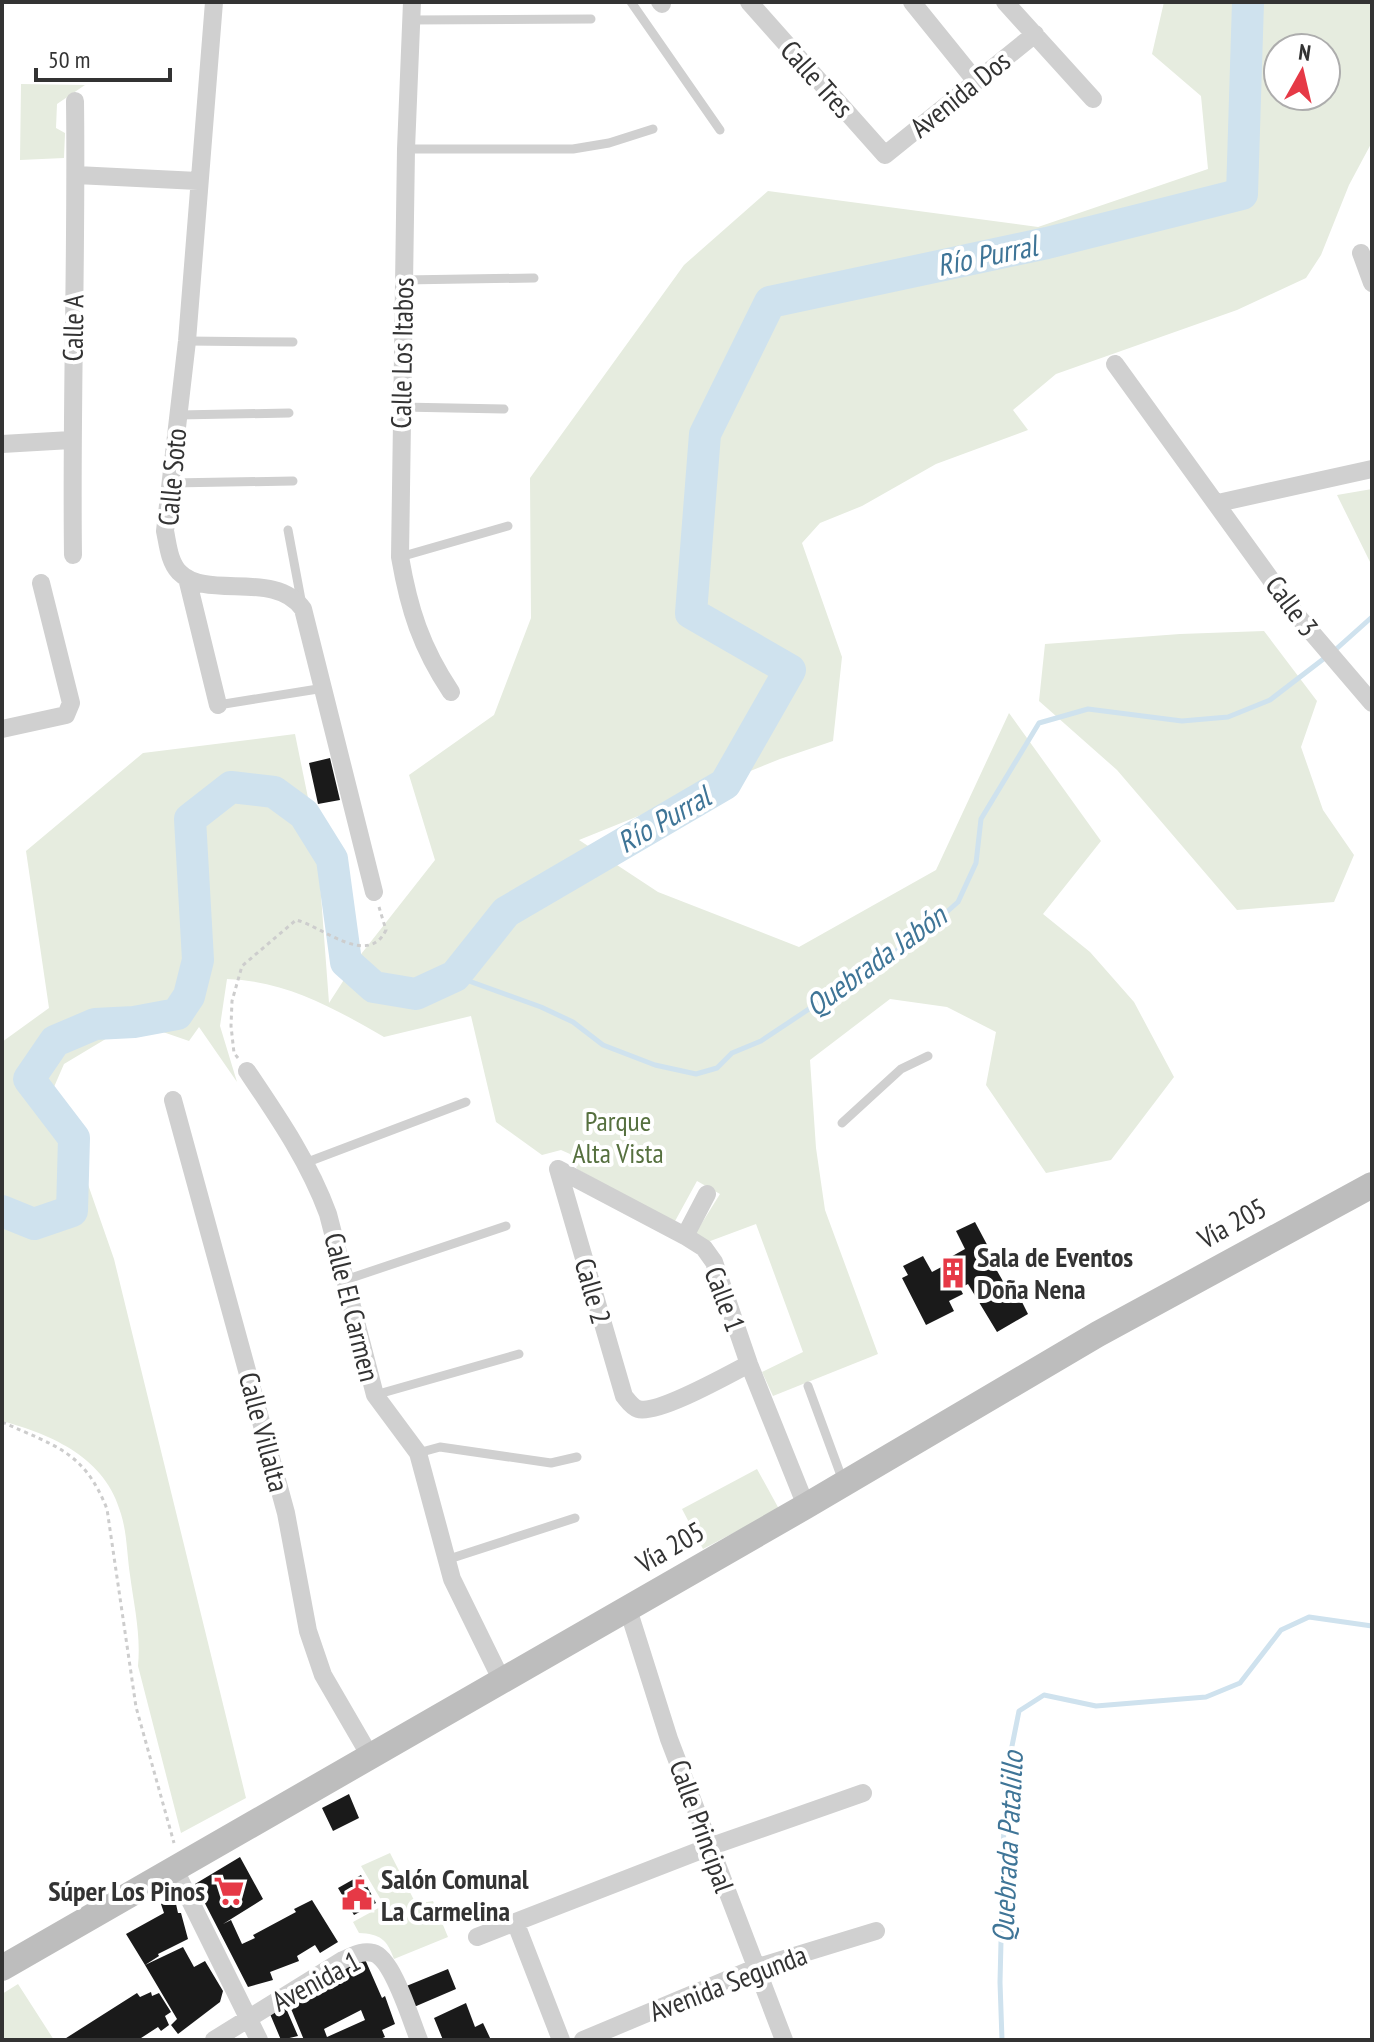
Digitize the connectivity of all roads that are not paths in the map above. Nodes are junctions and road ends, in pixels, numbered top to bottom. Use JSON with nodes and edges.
{"nodes":[{"id":1,"x":214,"y":2,"type":"edge"},
{"id":2,"x":631,"y":2,"type":"edge"},
{"id":3,"x":749,"y":2,"type":"edge"},
{"id":4,"x":912,"y":2,"type":"edge"},
{"id":5,"x":1005,"y":2,"type":"edge"},
{"id":6,"x":411,"y":11,"type":"edge"},
{"id":7,"x":591,"y":19,"type":"dead end"},
{"id":8,"x":1035,"y":34,"type":"junction"},
{"id":9,"x":975,"y":80,"type":"junction"},
{"id":10,"x":1093,"y":99,"type":"dead end"},
{"id":11,"x":75,"y":101,"type":"dead end"},
{"id":12,"x":653,"y":129,"type":"dead end"},
{"id":13,"x":720,"y":130,"type":"dead end"},
{"id":14,"x":406,"y":149,"type":"junction"},
{"id":15,"x":885,"y":155,"type":"joint"},
{"id":16,"x":76,"y":175,"type":"junction"},
{"id":17,"x":198,"y":181,"type":"junction"},
{"id":18,"x":1361,"y":253,"type":"dead end"},
{"id":19,"x":534,"y":278,"type":"dead end"},
{"id":20,"x":404,"y":280,"type":"junction"},
{"id":21,"x":1372,"y":283,"type":"edge"},
{"id":22,"x":187,"y":341,"type":"junction"},
{"id":23,"x":293,"y":342,"type":"dead end"},
{"id":24,"x":1115,"y":364,"type":"dead end"},
{"id":25,"x":401,"y":407,"type":"junction"},
{"id":26,"x":504,"y":409,"type":"dead end"},
{"id":27,"x":289,"y":413,"type":"dead end"},
{"id":28,"x":178,"y":415,"type":"junction"},
{"id":29,"x":71,"y":440,"type":"junction"},
{"id":30,"x":2,"y":444,"type":"edge"},
{"id":31,"x":1372,"y":469,"type":"edge"},
{"id":32,"x":293,"y":481,"type":"dead end"},
{"id":33,"x":171,"y":483,"type":"junction"},
{"id":34,"x":1218,"y":503,"type":"junction"},
{"id":35,"x":508,"y":526,"type":"dead end"},
{"id":36,"x":288,"y":530,"type":"dead end"},
{"id":37,"x":73,"y":555,"type":"dead end"},
{"id":38,"x":400,"y":557,"type":"junction"},
{"id":39,"x":187,"y":578,"type":"junction"},
{"id":40,"x":41,"y":583,"type":"dead end"},
{"id":41,"x":303,"y":609,"type":"junction"},
{"id":42,"x":324,"y":688,"type":"junction"},
{"id":43,"x":451,"y":692,"type":"dead end"},
{"id":44,"x":1372,"y":703,"type":"edge"},
{"id":45,"x":218,"y":705,"type":"joint"},
{"id":46,"x":2,"y":729,"type":"edge"},
{"id":47,"x":374,"y":892,"type":"road end"},
{"id":48,"x":928,"y":1056,"type":"dead end"},
{"id":49,"x":247,"y":1071,"type":"road end"},
{"id":50,"x":173,"y":1100,"type":"dead end"},
{"id":51,"x":466,"y":1102,"type":"dead end"},
{"id":52,"x":842,"y":1123,"type":"dead end"},
{"id":53,"x":305,"y":1163,"type":"junction"},
{"id":54,"x":558,"y":1169,"type":"joint"},
{"id":55,"x":1372,"y":1185,"type":"edge"},
{"id":56,"x":707,"y":1194,"type":"dead end"},
{"id":57,"x":506,"y":1226,"type":"dead end"},
{"id":58,"x":685,"y":1236,"type":"junction"},
{"id":59,"x":345,"y":1280,"type":"junction"},
{"id":60,"x":519,"y":1354,"type":"dead end"},
{"id":61,"x":749,"y":1364,"type":"junction"},
{"id":62,"x":808,"y":1386,"type":"dead end"},
{"id":63,"x":375,"y":1395,"type":"junction"},
{"id":64,"x":418,"y":1453,"type":"junction"},
{"id":65,"x":577,"y":1457,"type":"dead end"},
{"id":66,"x":844,"y":1483,"type":"junction"},
{"id":67,"x":806,"y":1506,"type":"junction"},
{"id":68,"x":575,"y":1518,"type":"dead end"},
{"id":69,"x":446,"y":1560,"type":"junction"},
{"id":70,"x":628,"y":1609,"type":"junction"},
{"id":71,"x":501,"y":1679,"type":"junction"},
{"id":72,"x":370,"y":1756,"type":"junction"},
{"id":73,"x":863,"y":1793,"type":"dead end"},
{"id":74,"x":709,"y":1847,"type":"junction"},
{"id":75,"x":179,"y":1868,"type":"junction"},
{"id":76,"x":516,"y":1924,"type":"junction"},
{"id":77,"x":876,"y":1931,"type":"dead end"},
{"id":78,"x":477,"y":1937,"type":"dead end"},
{"id":79,"x":2,"y":1968,"type":"edge"},
{"id":80,"x":755,"y":1968,"type":"junction"},
{"id":81,"x":250,"y":2018,"type":"junction"},
{"id":82,"x":214,"y":2040,"type":"edge"},
{"id":83,"x":259,"y":2040,"type":"edge"},
{"id":84,"x":419,"y":2040,"type":"edge"},
{"id":85,"x":561,"y":2040,"type":"edge"},
{"id":86,"x":583,"y":2040,"type":"edge"},
{"id":87,"x":784,"y":2040,"type":"edge"}],
"edges":[{"from":1,"to":17,"type":"street","name":"Calle Soto"},
{"from":2,"to":13,"type":"lane"},
{"from":3,"to":15,"type":"street","name":"Calle Tres"},
{"from":4,"to":9,"type":"street"},
{"from":5,"to":8,"type":"street"},
{"from":6,"to":7,"type":"lane"},
{"from":6,"to":14,"type":"street","name":"Calle Los Itabos"},
{"from":8,"to":9,"type":"street","name":"Avenida Dos"},
{"from":8,"to":10,"type":"street"},
{"from":9,"to":15,"type":"street","name":"Avenida Dos"},
{"from":11,"to":16,"type":"street","name":"Calle A"},
{"from":12,"to":14,"type":"lane"},
{"from":14,"to":20,"type":"street","name":"Calle Los Itabos"},
{"from":16,"to":17,"type":"street"},
{"from":16,"to":29,"type":"street","name":"Calle A"},
{"from":17,"to":22,"type":"street","name":"Calle Soto"},
{"from":18,"to":21,"type":"street"},
{"from":19,"to":20,"type":"lane"},
{"from":20,"to":25,"type":"street","name":"Calle Los Itabos"},
{"from":22,"to":23,"type":"lane"},
{"from":22,"to":28,"type":"street","name":"Calle Soto"},
{"from":24,"to":34,"type":"street"},
{"from":25,"to":26,"type":"lane"},
{"from":25,"to":38,"type":"street","name":"Calle Los Itabos"},
{"from":27,"to":28,"type":"lane"},
{"from":28,"to":33,"type":"street","name":"Calle Soto"},
{"from":29,"to":30,"type":"street"},
{"from":29,"to":37,"type":"street","name":"Calle A"},
{"from":31,"to":34,"type":"street"},
{"from":32,"to":33,"type":"lane"},
{"from":33,"to":39,"type":"street","name":"Calle Soto"},
{"from":34,"to":44,"type":"street","name":"Calle 3"},
{"from":35,"to":38,"type":"lane"},
{"from":36,"to":41,"type":"lane"},
{"from":38,"to":43,"type":"street","name":"Calle Los Itabos"},
{"from":39,"to":41,"type":"street"},
{"from":39,"to":45,"type":"street","name":"Calle Soto"},
{"from":40,"to":46,"type":"street"},
{"from":41,"to":42,"type":"street"},
{"from":42,"to":45,"type":"lane"},
{"from":42,"to":47,"type":"street"},
{"from":48,"to":52,"type":"lane"},
{"from":49,"to":53,"type":"street","name":"Calle El Carmen"},
{"from":50,"to":72,"type":"street","name":"Calle Villalta"},
{"from":51,"to":53,"type":"lane"},
{"from":53,"to":59,"type":"street","name":"Calle El Carmen"},
{"from":54,"to":58,"type":"street","name":"Calle 1"},
{"from":54,"to":61,"type":"street","name":"Calle 2"},
{"from":55,"to":66,"type":"main road","name":"Vía 205"},
{"from":56,"to":58,"type":"street"},
{"from":57,"to":59,"type":"lane"},
{"from":58,"to":61,"type":"street","name":"Calle 1"},
{"from":59,"to":63,"type":"street","name":"Calle El Carmen"},
{"from":60,"to":63,"type":"lane"},
{"from":61,"to":67,"type":"street","name":"Calle 1"},
{"from":62,"to":66,"type":"lane"},
{"from":63,"to":64,"type":"street","name":"Calle El Carmen"},
{"from":64,"to":65,"type":"lane"},
{"from":64,"to":69,"type":"street","name":"Calle El Carmen"},
{"from":66,"to":67,"type":"main road","name":"Vía 205"},
{"from":67,"to":70,"type":"main road","name":"Vía 205"},
{"from":68,"to":69,"type":"lane"},
{"from":69,"to":71,"type":"street","name":"Calle El Carmen"},
{"from":70,"to":71,"type":"main road","name":"Vía 205"},
{"from":70,"to":74,"type":"street","name":"Calle Principal"},
{"from":71,"to":72,"type":"main road","name":"Vía 205"},
{"from":72,"to":75,"type":"main road","name":"Vía 205"},
{"from":73,"to":74,"type":"street"},
{"from":74,"to":76,"type":"street"},
{"from":74,"to":80,"type":"street","name":"Calle Principal"},
{"from":75,"to":79,"type":"main road","name":"Vía 205"},
{"from":75,"to":81,"type":"street"},
{"from":76,"to":78,"type":"street"},
{"from":76,"to":85,"type":"street"},
{"from":77,"to":80,"type":"street","name":"Avenida Segunda"},
{"from":80,"to":86,"type":"street","name":"Avenida Segunda"},
{"from":80,"to":87,"type":"street","name":"Calle Principal"},
{"from":81,"to":82,"type":"street","name":"Avenida 1"},
{"from":81,"to":83,"type":"street"},
{"from":81,"to":84,"type":"street","name":"Avenida 1"}]}
